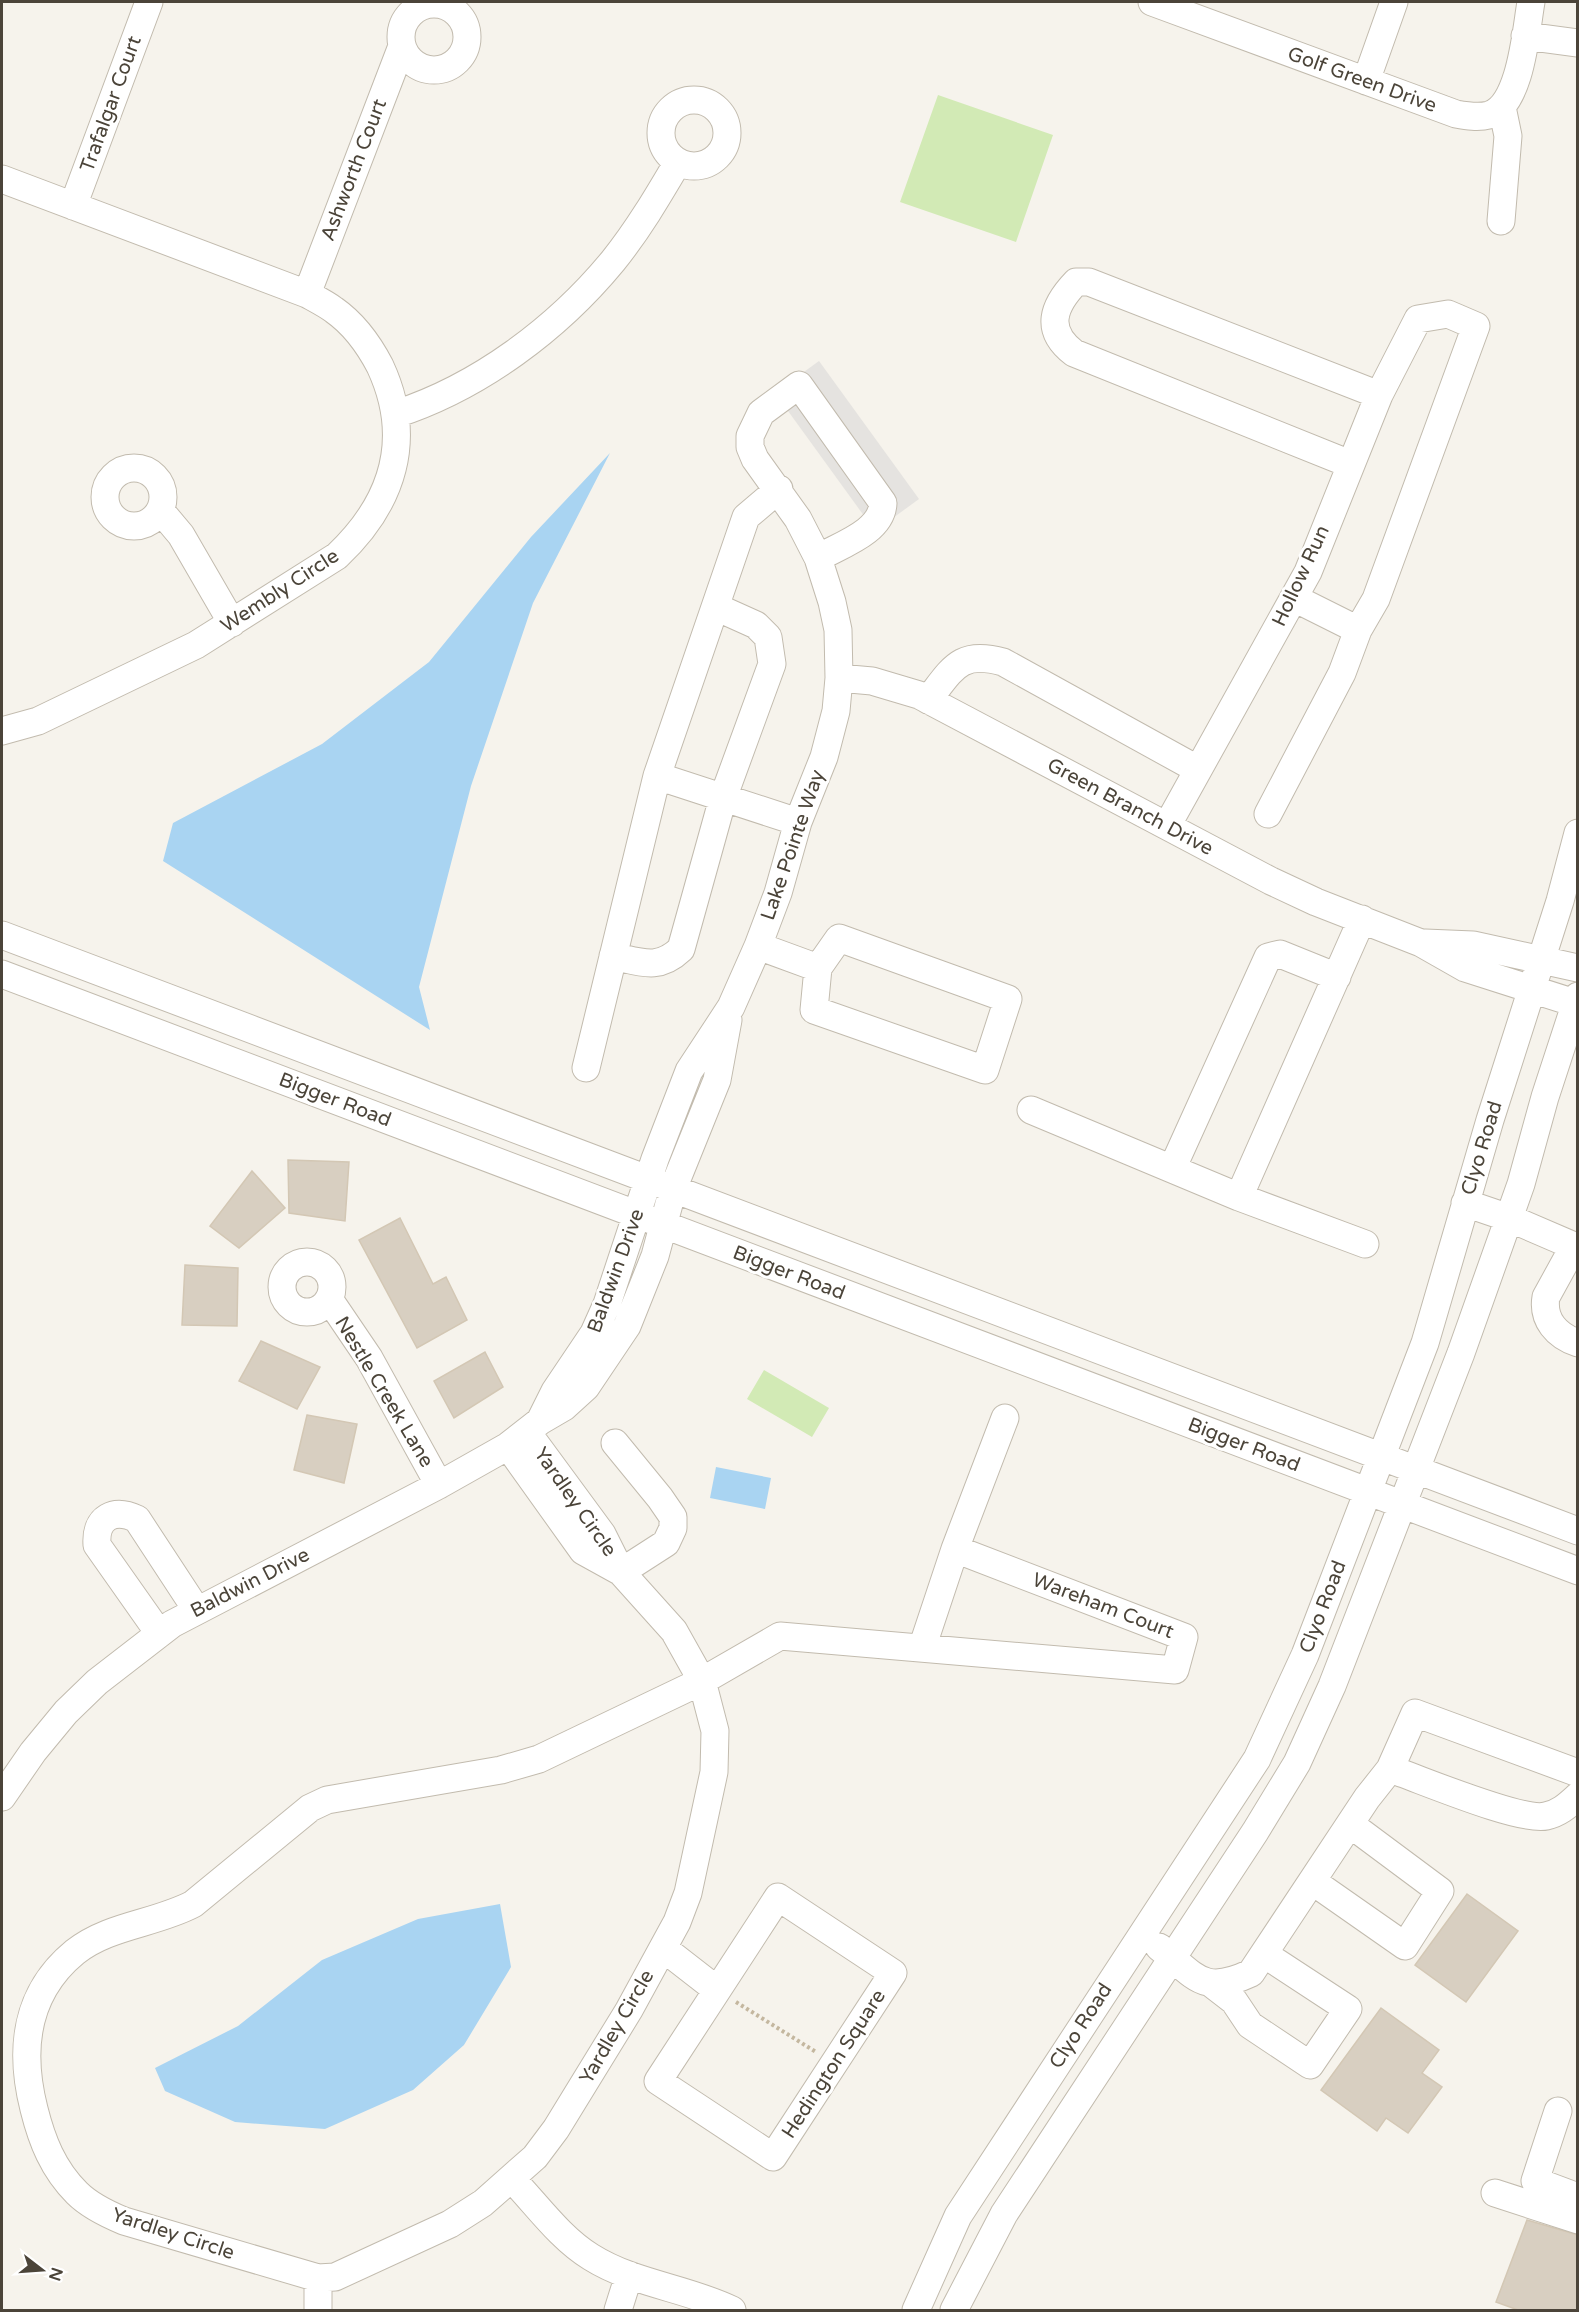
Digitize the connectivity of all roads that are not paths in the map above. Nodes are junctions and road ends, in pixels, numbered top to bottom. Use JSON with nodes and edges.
{"nodes":[{"id":1,"x":149,"y":2,"type":"edge"},
{"id":2,"x":1152,"y":2,"type":"edge"},
{"id":3,"x":1394,"y":2,"type":"edge"},
{"id":4,"x":1531,"y":2,"type":"edge"},
{"id":5,"x":1184,"y":6,"type":"edge"},
{"id":6,"x":1526,"y":36,"type":"junction"},
{"id":7,"x":1578,"y":43,"type":"edge"},
{"id":8,"x":402,"y":46,"type":"dead end"},
{"id":9,"x":1366,"y":81,"type":"junction"},
{"id":10,"x":1502,"y":107,"type":"junction"},
{"id":11,"x":678,"y":162,"type":"dead end"},
{"id":12,"x":2,"y":179,"type":"edge"},
{"id":13,"x":73,"y":206,"type":"junction"},
{"id":14,"x":1501,"y":221,"type":"dead end"},
{"id":15,"x":307,"y":294,"type":"junction"},
{"id":16,"x":1379,"y":395,"type":"junction"},
{"id":17,"x":396,"y":414,"type":"junction"},
{"id":18,"x":1350,"y":464,"type":"junction"},
{"id":19,"x":779,"y":489,"type":"junction"},
{"id":20,"x":160,"y":510,"type":"dead end"},
{"id":21,"x":818,"y":558,"type":"junction"},
{"id":22,"x":1294,"y":598,"type":"junction"},
{"id":23,"x":716,"y":607,"type":"junction"},
{"id":24,"x":231,"y":623,"type":"junction"},
{"id":25,"x":1358,"y":630,"type":"junction"},
{"id":26,"x":839,"y":678,"type":"junction"},
{"id":27,"x":928,"y":700,"type":"junction"},
{"id":28,"x":2,"y":731,"type":"edge"},
{"id":29,"x":1197,"y":769,"type":"junction"},
{"id":30,"x":657,"y":776,"type":"junction"},
{"id":31,"x":723,"y":798,"type":"junction"},
{"id":32,"x":1268,"y":814,"type":"dead end"},
{"id":33,"x":798,"y":822,"type":"junction"},
{"id":34,"x":1167,"y":826,"type":"junction"},
{"id":35,"x":1578,"y":833,"type":"edge"},
{"id":36,"x":1362,"y":919,"type":"junction"},
{"id":37,"x":2,"y":935,"type":"edge"},
{"id":38,"x":1421,"y":943,"type":"junction"},
{"id":39,"x":758,"y":946,"type":"junction"},
{"id":40,"x":613,"y":956,"type":"junction"},
{"id":41,"x":1542,"y":959,"type":"junction"},
{"id":42,"x":818,"y":968,"type":"junction"},
{"id":43,"x":1578,"y":968,"type":"edge"},
{"id":44,"x":2,"y":974,"type":"edge"},
{"id":45,"x":1336,"y":977,"type":"junction"},
{"id":46,"x":1533,"y":991,"type":"junction"},
{"id":47,"x":1577,"y":1001,"type":"edge"},
{"id":48,"x":586,"y":1068,"type":"dead end"},
{"id":49,"x":1031,"y":1110,"type":"dead end"},
{"id":50,"x":1172,"y":1169,"type":"junction"},
{"id":51,"x":661,"y":1185,"type":"junction"},
{"id":52,"x":1239,"y":1197,"type":"junction"},
{"id":53,"x":1465,"y":1203,"type":"junction"},
{"id":54,"x":637,"y":1215,"type":"junction"},
{"id":55,"x":1509,"y":1218,"type":"junction"},
{"id":56,"x":663,"y":1225,"type":"junction"},
{"id":57,"x":1576,"y":1242,"type":"edge"},
{"id":58,"x":1365,"y":1244,"type":"dead end"},
{"id":59,"x":329,"y":1299,"type":"dead end"},
{"id":60,"x":1578,"y":1343,"type":"edge"},
{"id":61,"x":1005,"y":1418,"type":"dead end"},
{"id":62,"x":525,"y":1433,"type":"junction"},
{"id":63,"x":615,"y":1443,"type":"dead end"},
{"id":64,"x":1382,"y":1457,"type":"junction"},
{"id":65,"x":1415,"y":1470,"type":"junction"},
{"id":66,"x":439,"y":1485,"type":"junction"},
{"id":67,"x":1368,"y":1492,"type":"junction"},
{"id":68,"x":1402,"y":1505,"type":"junction"},
{"id":69,"x":1578,"y":1531,"type":"edge"},
{"id":70,"x":955,"y":1549,"type":"junction"},
{"id":71,"x":1578,"y":1571,"type":"edge"},
{"id":72,"x":621,"y":1572,"type":"junction"},
{"id":73,"x":196,"y":1610,"type":"junction"},
{"id":74,"x":159,"y":1634,"type":"junction"},
{"id":75,"x":922,"y":1648,"type":"junction"},
{"id":76,"x":702,"y":1681,"type":"junction"},
{"id":77,"x":1390,"y":1769,"type":"junction"},
{"id":78,"x":1578,"y":1773,"type":"edge"},
{"id":79,"x":4,"y":1787,"type":"edge"},
{"id":80,"x":1578,"y":1796,"type":"edge"},
{"id":81,"x":1350,"y":1824,"type":"junction"},
{"id":82,"x":1312,"y":1881,"type":"junction"},
{"id":83,"x":1141,"y":1934,"type":"junction"},
{"id":84,"x":663,"y":1948,"type":"junction"},
{"id":85,"x":1264,"y":1954,"type":"junction"},
{"id":86,"x":1172,"y":1958,"type":"junction"},
{"id":87,"x":1212,"y":1984,"type":"junction"},
{"id":88,"x":717,"y":1990,"type":"junction"},
{"id":89,"x":1558,"y":2111,"type":"dead end"},
{"id":90,"x":512,"y":2179,"type":"junction"},
{"id":91,"x":1495,"y":2193,"type":"dead end"},
{"id":92,"x":1578,"y":2197,"type":"edge"},
{"id":93,"x":1578,"y":2220,"type":"edge"},
{"id":94,"x":629,"y":2275,"type":"junction"},
{"id":95,"x":318,"y":2278,"type":"junction"},
{"id":96,"x":728,"y":2309,"type":"edge"},
{"id":97,"x":318,"y":2310,"type":"edge"},
{"id":98,"x":618,"y":2310,"type":"edge"},
{"id":99,"x":754,"y":2310,"type":"edge"},
{"id":100,"x":916,"y":2310,"type":"edge"},
{"id":101,"x":954,"y":2310,"type":"edge"}],
"edges":[{"from":1,"to":13,"type":"street","name":"Trafalgar Court"},
{"from":2,"to":5,"type":"street","name":"Golf Green Drive"},
{"from":3,"to":9,"type":"street"},
{"from":4,"to":6,"type":"street"},
{"from":5,"to":9,"type":"street","name":"Golf Green Drive"},
{"from":6,"to":7,"type":"street"},
{"from":6,"to":10,"type":"street"},
{"from":8,"to":15,"type":"street","name":"Ashworth Court"},
{"from":9,"to":10,"type":"street","name":"Golf Green Drive"},
{"from":10,"to":14,"type":"street"},
{"from":11,"to":17,"type":"street"},
{"from":12,"to":13,"type":"street","name":"Wembly Circle"},
{"from":13,"to":15,"type":"street","name":"Wembly Circle"},
{"from":15,"to":17,"type":"street","name":"Wembly Circle"},
{"from":16,"to":18,"type":"street","name":"Hollow Run"},
{"from":16,"to":18,"type":"street"},
{"from":16,"to":25,"type":"street","name":"Hollow Run"},
{"from":17,"to":24,"type":"street","name":"Wembly Circle"},
{"from":18,"to":22,"type":"street","name":"Hollow Run"},
{"from":19,"to":21,"type":"street","name":"Lake Pointe Way"},
{"from":19,"to":21,"type":"street","name":"Lake Pointe Way"},
{"from":19,"to":23,"type":"street"},
{"from":20,"to":24,"type":"street"},
{"from":21,"to":26,"type":"street","name":"Lake Pointe Way"},
{"from":22,"to":25,"type":"street"},
{"from":22,"to":29,"type":"street","name":"Hollow Run"},
{"from":23,"to":30,"type":"street"},
{"from":23,"to":31,"type":"street"},
{"from":24,"to":28,"type":"street","name":"Wembly Circle"},
{"from":25,"to":32,"type":"street"},
{"from":26,"to":27,"type":"street","name":"Green Branch Drive"},
{"from":26,"to":33,"type":"street","name":"Lake Pointe Way"},
{"from":27,"to":29,"type":"street"},
{"from":27,"to":34,"type":"street","name":"Green Branch Drive"},
{"from":29,"to":34,"type":"street","name":"Hollow Run"},
{"from":30,"to":31,"type":"street"},
{"from":30,"to":40,"type":"street"},
{"from":31,"to":33,"type":"street"},
{"from":31,"to":40,"type":"street"},
{"from":33,"to":39,"type":"street","name":"Lake Pointe Way"},
{"from":34,"to":36,"type":"street","name":"Green Branch Drive"},
{"from":35,"to":41,"type":"street","name":"Clyo Road"},
{"from":36,"to":38,"type":"street","name":"Green Branch Drive"},
{"from":36,"to":45,"type":"street"},
{"from":37,"to":51,"type":"street","name":"Bigger Road"},
{"from":38,"to":41,"type":"street","name":"Green Branch Drive"},
{"from":38,"to":46,"type":"street","name":"Green Branch Drive"},
{"from":39,"to":42,"type":"street"},
{"from":39,"to":51,"type":"street","name":"Lake Pointe Way"},
{"from":40,"to":48,"type":"street"},
{"from":41,"to":43,"type":"street","name":"Green Branch Drive"},
{"from":41,"to":46,"type":"street","name":"Clyo Road"},
{"from":42,"to":42,"type":"street"},
{"from":44,"to":54,"type":"street","name":"Bigger Road"},
{"from":45,"to":50,"type":"street"},
{"from":45,"to":52,"type":"street"},
{"from":46,"to":47,"type":"street","name":"Green Branch Drive"},
{"from":46,"to":53,"type":"street","name":"Clyo Road"},
{"from":47,"to":55,"type":"street","name":"Clyo Road"},
{"from":49,"to":50,"type":"street"},
{"from":50,"to":52,"type":"street"},
{"from":51,"to":54,"type":"street","name":"Baldwin Drive"},
{"from":51,"to":56,"type":"street","name":"Lake Pointe Way"},
{"from":51,"to":64,"type":"street","name":"Bigger Road"},
{"from":52,"to":58,"type":"street"},
{"from":53,"to":55,"type":"street"},
{"from":53,"to":64,"type":"street","name":"Clyo Road"},
{"from":54,"to":56,"type":"street","name":"Bigger Road"},
{"from":54,"to":62,"type":"street","name":"Baldwin Drive"},
{"from":55,"to":57,"type":"street"},
{"from":55,"to":65,"type":"street","name":"Clyo Road"},
{"from":56,"to":62,"type":"street","name":"Baldwin Drive"},
{"from":56,"to":67,"type":"street","name":"Bigger Road"},
{"from":57,"to":60,"type":"street"},
{"from":59,"to":66,"type":"street","name":"Nestle Creek Lane"},
{"from":61,"to":70,"type":"street"},
{"from":62,"to":66,"type":"street","name":"Baldwin Drive"},
{"from":62,"to":72,"type":"street","name":"Yardley Circle"},
{"from":63,"to":72,"type":"street"},
{"from":64,"to":65,"type":"street","name":"Bigger Road"},
{"from":64,"to":67,"type":"street","name":"Clyo Road"},
{"from":65,"to":68,"type":"street","name":"Clyo Road"},
{"from":65,"to":69,"type":"street","name":"Bigger Road"},
{"from":66,"to":73,"type":"street","name":"Baldwin Drive"},
{"from":67,"to":68,"type":"street","name":"Bigger Road"},
{"from":67,"to":83,"type":"street","name":"Clyo Road"},
{"from":68,"to":71,"type":"street","name":"Bigger Road"},
{"from":68,"to":86,"type":"street","name":"Clyo Road"},
{"from":70,"to":75,"type":"street"},
{"from":70,"to":75,"type":"street","name":"Wareham Court"},
{"from":72,"to":76,"type":"street","name":"Yardley Circle"},
{"from":73,"to":74,"type":"street","name":"Baldwin Drive"},
{"from":73,"to":74,"type":"street"},
{"from":74,"to":79,"type":"street","name":"Baldwin Drive"},
{"from":75,"to":76,"type":"street","name":"Wareham Court"},
{"from":76,"to":84,"type":"street","name":"Yardley Circle"},
{"from":76,"to":95,"type":"street","name":"Yardley Circle"},
{"from":77,"to":78,"type":"street"},
{"from":77,"to":80,"type":"street"},
{"from":77,"to":81,"type":"street"},
{"from":81,"to":82,"type":"street"},
{"from":81,"to":82,"type":"street"},
{"from":82,"to":85,"type":"street"},
{"from":83,"to":86,"type":"street"},
{"from":83,"to":100,"type":"street","name":"Clyo Road"},
{"from":84,"to":88,"type":"street"},
{"from":84,"to":90,"type":"street","name":"Yardley Circle"},
{"from":85,"to":87,"type":"street"},
{"from":85,"to":87,"type":"street"},
{"from":86,"to":87,"type":"street"},
{"from":86,"to":101,"type":"street","name":"Clyo Road"},
{"from":88,"to":88,"type":"street","name":"Hedington Square"},
{"from":89,"to":92,"type":"street"},
{"from":90,"to":94,"type":"street"},
{"from":90,"to":95,"type":"street","name":"Yardley Circle"},
{"from":91,"to":93,"type":"street"},
{"from":94,"to":96,"type":"street"},
{"from":94,"to":98,"type":"street"},
{"from":95,"to":97,"type":"street"},
{"from":96,"to":99,"type":"street"}]}
